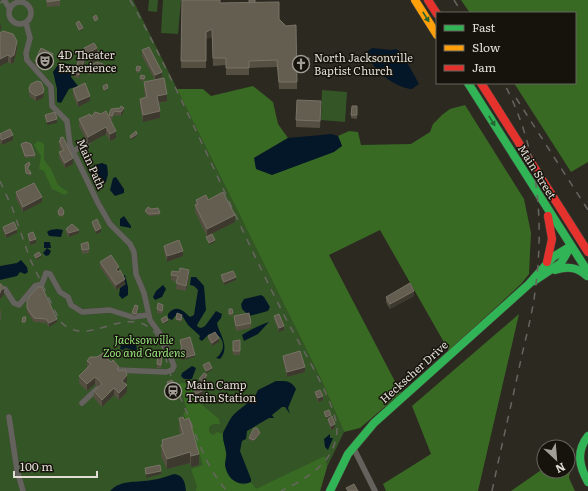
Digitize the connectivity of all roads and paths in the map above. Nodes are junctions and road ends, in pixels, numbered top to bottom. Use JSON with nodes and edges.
{"nodes":[{"id":1,"x":4,"y":0,"type":"edge"},
{"id":2,"x":415,"y":0,"type":"edge"},
{"id":3,"x":428,"y":0,"type":"edge"},
{"id":4,"x":10,"y":9,"type":"junction"},
{"id":5,"x":436,"y":12,"type":"edge"},
{"id":6,"x":26,"y":23,"type":"junction"},
{"id":7,"x":436,"y":33,"type":"edge"},
{"id":8,"x":481,"y":84,"type":"edge"},
{"id":9,"x":470,"y":86,"type":"edge"},
{"id":10,"x":88,"y":142,"type":"edge"},
{"id":11,"x":72,"y":152,"type":"junction"},
{"id":12,"x":542,"y":200,"type":"junction"},
{"id":13,"x":571,"y":225,"type":"junction"},
{"id":14,"x":571,"y":246,"type":"junction"},
{"id":15,"x":588,"y":252,"type":"edge"},
{"id":16,"x":547,"y":262,"type":"junction"},
{"id":17,"x":555,"y":270,"type":"junction"},
{"id":18,"x":588,"y":272,"type":"edge"},
{"id":19,"x":588,"y":277,"type":"edge"},
{"id":20,"x":530,"y":284,"type":"junction"},
{"id":21,"x":0,"y":289,"type":"edge"},
{"id":22,"x":148,"y":315,"type":"junction"},
{"id":23,"x":116,"y":370,"type":"edge"},
{"id":24,"x":99,"y":387,"type":"edge"},
{"id":25,"x":82,"y":403,"type":"dead end"},
{"id":26,"x":9,"y":416,"type":"dead end"},
{"id":27,"x":588,"y":436,"type":"edge"},
{"id":28,"x":353,"y":447,"type":"junction"},
{"id":29,"x":588,"y":482,"type":"edge"},
{"id":30,"x":23,"y":491,"type":"edge"},
{"id":31,"x":330,"y":491,"type":"edge"},
{"id":32,"x":376,"y":491,"type":"edge"}],
"edges":[{"from":1,"to":4,"type":"street"},
{"from":2,"to":7,"type":"main road","one_way":true},
{"from":3,"to":5,"type":"main road"},
{"from":4,"to":6,"type":"street"},
{"from":4,"to":6,"type":"street","name":"Main Path"},
{"from":6,"to":11,"type":"street","name":"Main Path"},
{"from":8,"to":13,"type":"main road","name":"Main Street"},
{"from":9,"to":12,"type":"main road","name":"Main Street","one_way":true},
{"from":10,"to":11,"type":"street"},
{"from":11,"to":22,"type":"street","name":"Main Path"},
{"from":12,"to":14,"type":"main road","name":"Main Street"},
{"from":12,"to":16,"type":"main road"},
{"from":13,"to":14,"type":"main road"},
{"from":13,"to":15,"type":"main road","name":"Main Street"},
{"from":14,"to":15,"type":"main road"},
{"from":14,"to":16,"type":"main road","name":"Heckscher Drive"},
{"from":14,"to":17,"type":"main road","name":"Heckscher Drive"},
{"from":14,"to":18,"type":"main road","name":"Main Street"},
{"from":16,"to":20,"type":"main road","name":"Heckscher Drive"},
{"from":17,"to":19,"type":"main road"},
{"from":17,"to":20,"type":"main road","name":"Heckscher Drive"},
{"from":20,"to":28,"type":"main road","name":"Heckscher Drive"},
{"from":21,"to":22,"type":"street"},
{"from":22,"to":23,"type":"street","name":"Main Path"},
{"from":24,"to":25,"type":"street"},
{"from":26,"to":30,"type":"street"},
{"from":27,"to":29,"type":"main road"},
{"from":28,"to":31,"type":"main road","name":"Heckscher Drive"},
{"from":28,"to":32,"type":"street"}]}
